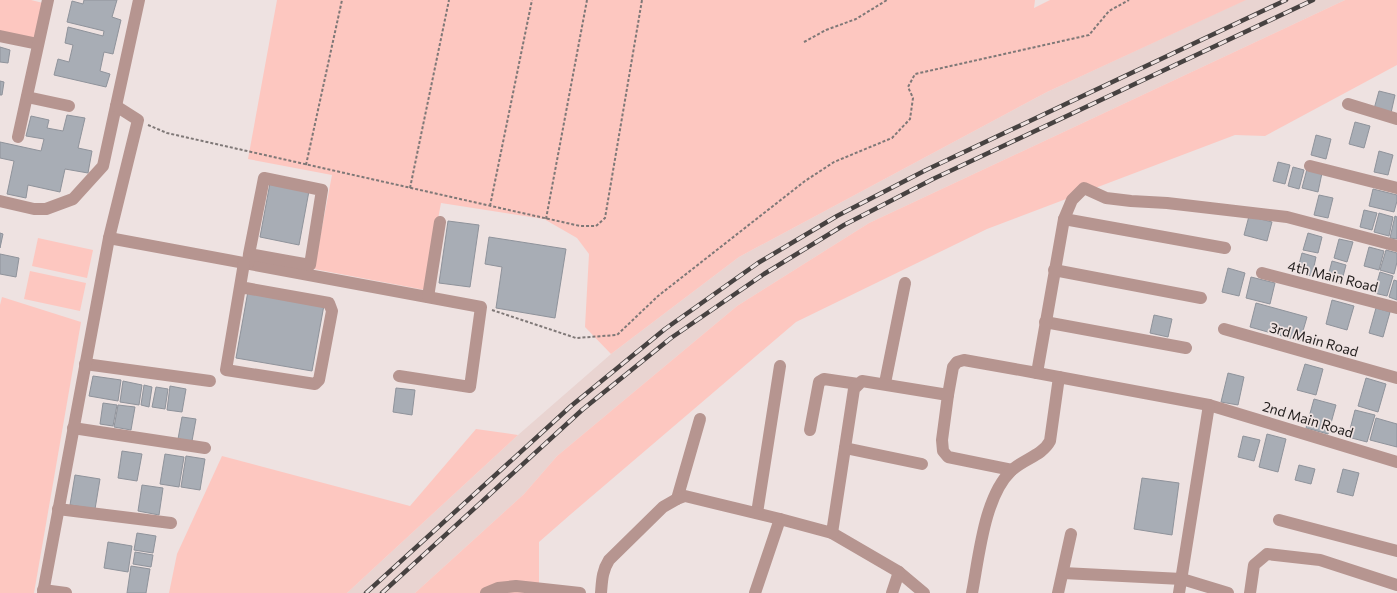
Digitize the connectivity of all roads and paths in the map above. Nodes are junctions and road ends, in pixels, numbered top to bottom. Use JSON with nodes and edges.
{"nodes":[{"id":1,"x":48,"y":0,"type":"edge"},
{"id":2,"x":139,"y":0,"type":"edge"},
{"id":3,"x":342,"y":0,"type":"edge"},
{"id":4,"x":448,"y":0,"type":"edge"},
{"id":5,"x":532,"y":0,"type":"edge"},
{"id":6,"x":587,"y":0,"type":"edge"},
{"id":7,"x":642,"y":0,"type":"edge"},
{"id":8,"x":887,"y":0,"type":"edge"},
{"id":9,"x":1129,"y":0,"type":"edge"},
{"id":10,"x":0,"y":36,"type":"edge"},
{"id":11,"x":804,"y":42,"type":"dead end"},
{"id":12,"x":38,"y":44,"type":"junction"},
{"id":13,"x":27,"y":97,"type":"junction"},
{"id":14,"x":1348,"y":104,"type":"dead end"},
{"id":15,"x":69,"y":106,"type":"dead end"},
{"id":16,"x":116,"y":106,"type":"junction"},
{"id":17,"x":1397,"y":119,"type":"edge"},
{"id":18,"x":138,"y":120,"type":"junction"},
{"id":19,"x":18,"y":137,"type":"dead end"},
{"id":20,"x":306,"y":165,"type":"junction"},
{"id":21,"x":1310,"y":166,"type":"dead end"},
{"id":22,"x":410,"y":188,"type":"junction"},
{"id":23,"x":1397,"y":188,"type":"edge"},
{"id":24,"x":0,"y":201,"type":"edge"},
{"id":25,"x":490,"y":206,"type":"junction"},
{"id":26,"x":546,"y":219,"type":"junction"},
{"id":27,"x":1064,"y":219,"type":"junction"},
{"id":28,"x":440,"y":222,"type":"dead end"},
{"id":29,"x":109,"y":238,"type":"junction"},
{"id":30,"x":1397,"y":246,"type":"edge"},
{"id":31,"x":1224,"y":248,"type":"dead end"},
{"id":32,"x":247,"y":260,"type":"junction"},
{"id":33,"x":1054,"y":270,"type":"junction"},
{"id":34,"x":1262,"y":273,"type":"dead end"},
{"id":35,"x":905,"y":283,"type":"dead end"},
{"id":36,"x":240,"y":287,"type":"junction"},
{"id":37,"x":428,"y":297,"type":"junction"},
{"id":38,"x":1201,"y":298,"type":"dead end"},
{"id":39,"x":481,"y":307,"type":"junction"},
{"id":40,"x":1397,"y":308,"type":"edge"},
{"id":41,"x":1045,"y":322,"type":"junction"},
{"id":42,"x":1224,"y":329,"type":"dead end"},
{"id":43,"x":1186,"y":348,"type":"dead end"},
{"id":44,"x":85,"y":364,"type":"junction"},
{"id":45,"x":780,"y":366,"type":"dead end"},
{"id":46,"x":1037,"y":373,"type":"junction"},
{"id":47,"x":399,"y":376,"type":"dead end"},
{"id":48,"x":1059,"y":377,"type":"junction"},
{"id":49,"x":1397,"y":378,"type":"edge"},
{"id":50,"x":210,"y":381,"type":"dead end"},
{"id":51,"x":858,"y":384,"type":"junction"},
{"id":52,"x":884,"y":384,"type":"junction"},
{"id":53,"x":948,"y":395,"type":"junction"},
{"id":54,"x":1209,"y":405,"type":"junction"},
{"id":55,"x":700,"y":419,"type":"dead end"},
{"id":56,"x":74,"y":428,"type":"junction"},
{"id":57,"x":810,"y":430,"type":"dead end"},
{"id":58,"x":205,"y":448,"type":"dead end"},
{"id":59,"x":846,"y":448,"type":"junction"},
{"id":60,"x":1397,"y":462,"type":"edge"},
{"id":61,"x":922,"y":464,"type":"dead end"},
{"id":62,"x":1012,"y":470,"type":"junction"},
{"id":63,"x":677,"y":499,"type":"junction"},
{"id":64,"x":58,"y":509,"type":"junction"},
{"id":65,"x":756,"y":513,"type":"junction"},
{"id":66,"x":780,"y":519,"type":"junction"},
{"id":67,"x":1279,"y":520,"type":"dead end"},
{"id":68,"x":171,"y":523,"type":"dead end"},
{"id":69,"x":832,"y":533,"type":"junction"},
{"id":70,"x":1071,"y":534,"type":"dead end"},
{"id":71,"x":1397,"y":551,"type":"edge"},
{"id":72,"x":899,"y":572,"type":"junction"},
{"id":73,"x":1063,"y":573,"type":"junction"},
{"id":74,"x":1182,"y":579,"type":"junction"},
{"id":75,"x":1397,"y":585,"type":"edge"},
{"id":76,"x":43,"y":592,"type":"edge"},
{"id":77,"x":66,"y":593,"type":"edge"},
{"id":78,"x":486,"y":593,"type":"edge"},
{"id":79,"x":580,"y":593,"type":"edge"},
{"id":80,"x":602,"y":593,"type":"edge"},
{"id":81,"x":755,"y":593,"type":"edge"},
{"id":82,"x":892,"y":593,"type":"edge"},
{"id":83,"x":924,"y":593,"type":"edge"},
{"id":84,"x":972,"y":593,"type":"edge"},
{"id":85,"x":1058,"y":593,"type":"edge"},
{"id":86,"x":1180,"y":593,"type":"edge"},
{"id":87,"x":1228,"y":593,"type":"edge"},
{"id":88,"x":1250,"y":593,"type":"edge"}],
"edges":[{"from":1,"to":12,"type":"street"},
{"from":2,"to":16,"type":"street"},
{"from":3,"to":20,"type":"path"},
{"from":4,"to":22,"type":"path"},
{"from":5,"to":25,"type":"path"},
{"from":6,"to":26,"type":"path"},
{"from":7,"to":26,"type":"path"},
{"from":8,"to":11,"type":"path"},
{"from":9,"to":39,"type":"path"},
{"from":10,"to":12,"type":"street"},
{"from":12,"to":13,"type":"street"},
{"from":13,"to":15,"type":"street"},
{"from":13,"to":19,"type":"street"},
{"from":14,"to":17,"type":"street"},
{"from":16,"to":18,"type":"street"},
{"from":16,"to":24,"type":"street"},
{"from":18,"to":20,"type":"path"},
{"from":18,"to":29,"type":"street"},
{"from":20,"to":22,"type":"path"},
{"from":21,"to":23,"type":"street"},
{"from":22,"to":25,"type":"path"},
{"from":25,"to":26,"type":"path"},
{"from":27,"to":30,"type":"street"},
{"from":27,"to":31,"type":"street"},
{"from":27,"to":33,"type":"street"},
{"from":28,"to":37,"type":"street"},
{"from":29,"to":32,"type":"street"},
{"from":29,"to":44,"type":"street"},
{"from":32,"to":32,"type":"street"},
{"from":32,"to":36,"type":"street"},
{"from":32,"to":37,"type":"street"},
{"from":33,"to":38,"type":"street"},
{"from":33,"to":41,"type":"street"},
{"from":34,"to":40,"type":"street","name":"4th Main Road"},
{"from":35,"to":52,"type":"street"},
{"from":36,"to":36,"type":"street"},
{"from":37,"to":39,"type":"street"},
{"from":39,"to":47,"type":"street"},
{"from":41,"to":43,"type":"street"},
{"from":41,"to":46,"type":"street"},
{"from":42,"to":49,"type":"street","name":"3rd Main Road"},
{"from":44,"to":50,"type":"street"},
{"from":44,"to":56,"type":"street"},
{"from":45,"to":65,"type":"street"},
{"from":46,"to":48,"type":"street"},
{"from":46,"to":53,"type":"street"},
{"from":48,"to":54,"type":"street","name":"2nd Main Road"},
{"from":48,"to":62,"type":"street"},
{"from":51,"to":52,"type":"street"},
{"from":51,"to":57,"type":"street"},
{"from":51,"to":59,"type":"street"},
{"from":52,"to":53,"type":"street"},
{"from":53,"to":62,"type":"street"},
{"from":54,"to":60,"type":"street","name":"2nd Main Road"},
{"from":54,"to":74,"type":"street"},
{"from":55,"to":63,"type":"street"},
{"from":56,"to":58,"type":"street"},
{"from":56,"to":64,"type":"street"},
{"from":59,"to":61,"type":"street"},
{"from":59,"to":69,"type":"street"},
{"from":62,"to":84,"type":"street"},
{"from":63,"to":65,"type":"street"},
{"from":63,"to":80,"type":"street"},
{"from":64,"to":68,"type":"street"},
{"from":64,"to":76,"type":"street"},
{"from":65,"to":66,"type":"street"},
{"from":66,"to":69,"type":"street"},
{"from":66,"to":81,"type":"street"},
{"from":67,"to":71,"type":"street"},
{"from":69,"to":72,"type":"street"},
{"from":70,"to":73,"type":"street"},
{"from":72,"to":82,"type":"street"},
{"from":72,"to":83,"type":"street"},
{"from":73,"to":74,"type":"street"},
{"from":73,"to":85,"type":"street"},
{"from":74,"to":86,"type":"street"},
{"from":74,"to":87,"type":"street"},
{"from":75,"to":88,"type":"street"},
{"from":76,"to":77,"type":"street"},
{"from":78,"to":79,"type":"street"}]}
